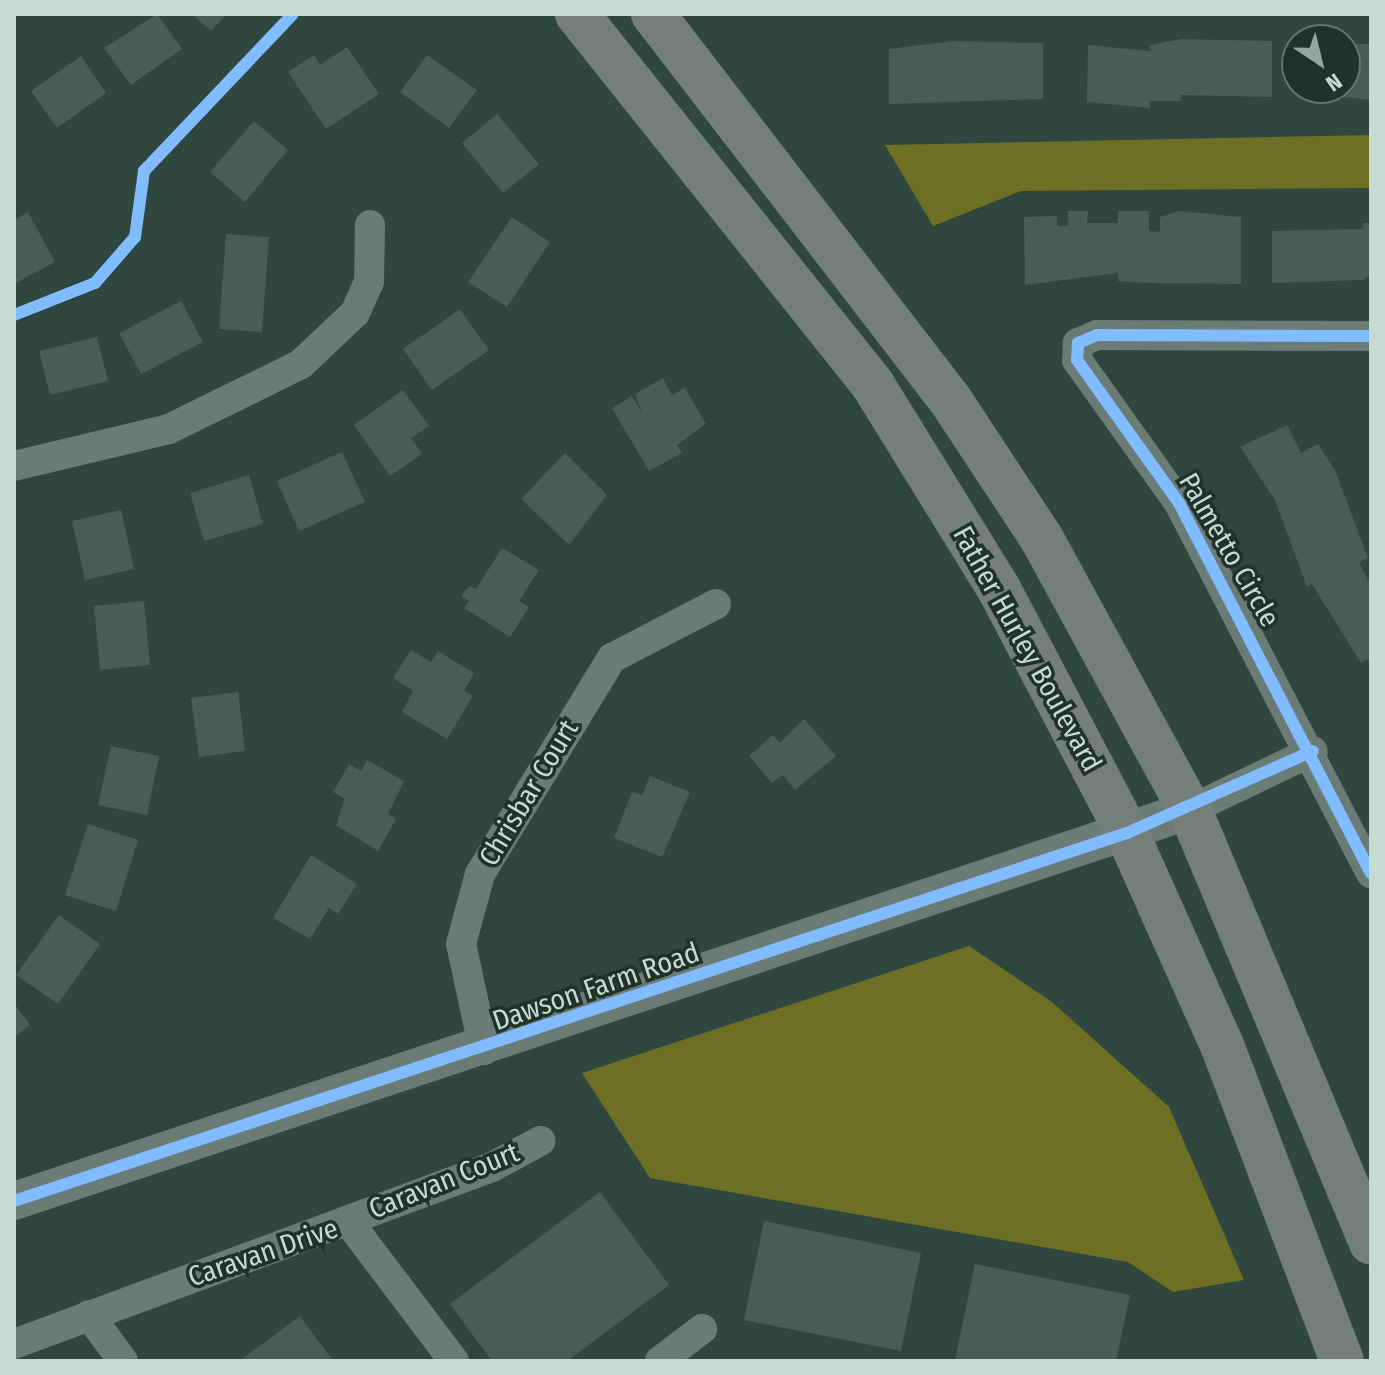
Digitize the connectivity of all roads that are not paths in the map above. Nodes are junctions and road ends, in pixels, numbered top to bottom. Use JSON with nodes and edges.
{"nodes":[{"id":1,"x":577,"y":14,"type":"edge"},
{"id":2,"x":653,"y":14,"type":"edge"},
{"id":3,"x":370,"y":225,"type":"dead end"},
{"id":4,"x":1371,"y":336,"type":"edge"},
{"id":5,"x":14,"y":466,"type":"edge"},
{"id":6,"x":716,"y":604,"type":"dead end"},
{"id":7,"x":1313,"y":751,"type":"junction"},
{"id":8,"x":1190,"y":810,"type":"junction"},
{"id":9,"x":1127,"y":833,"type":"junction"},
{"id":10,"x":1371,"y":873,"type":"edge"},
{"id":11,"x":484,"y":1050,"type":"junction"},
{"id":12,"x":540,"y":1141,"type":"dead end"},
{"id":13,"x":14,"y":1201,"type":"edge"},
{"id":14,"x":348,"y":1221,"type":"junction"},
{"id":15,"x":1371,"y":1243,"type":"edge"},
{"id":16,"x":89,"y":1315,"type":"junction"},
{"id":17,"x":702,"y":1329,"type":"dead end"},
{"id":18,"x":14,"y":1344,"type":"edge"},
{"id":19,"x":123,"y":1361,"type":"edge"},
{"id":20,"x":454,"y":1361,"type":"edge"},
{"id":21,"x":660,"y":1361,"type":"edge"},
{"id":22,"x":1342,"y":1361,"type":"edge"}],
"edges":[{"from":1,"to":9,"type":"main road","name":"Father Hurley Boulevard"},
{"from":2,"to":8,"type":"main road"},
{"from":3,"to":5,"type":"street"},
{"from":4,"to":7,"type":"street","name":"Palmetto Circle"},
{"from":6,"to":11,"type":"street","name":"Chrisbar Court"},
{"from":7,"to":8,"type":"street"},
{"from":7,"to":10,"type":"street","name":"Palmetto Circle"},
{"from":8,"to":9,"type":"street","name":"Dawson Farm Road"},
{"from":8,"to":15,"type":"main road"},
{"from":9,"to":11,"type":"street","name":"Dawson Farm Road"},
{"from":9,"to":22,"type":"main road","name":"Father Hurley Boulevard"},
{"from":11,"to":13,"type":"street","name":"Dawson Farm Road"},
{"from":12,"to":14,"type":"street","name":"Caravan Court"},
{"from":14,"to":16,"type":"street","name":"Caravan Drive"},
{"from":14,"to":20,"type":"street","name":"Caravan Drive"},
{"from":16,"to":18,"type":"street","name":"Caravan Drive"},
{"from":16,"to":19,"type":"street"},
{"from":17,"to":21,"type":"street"}]}
